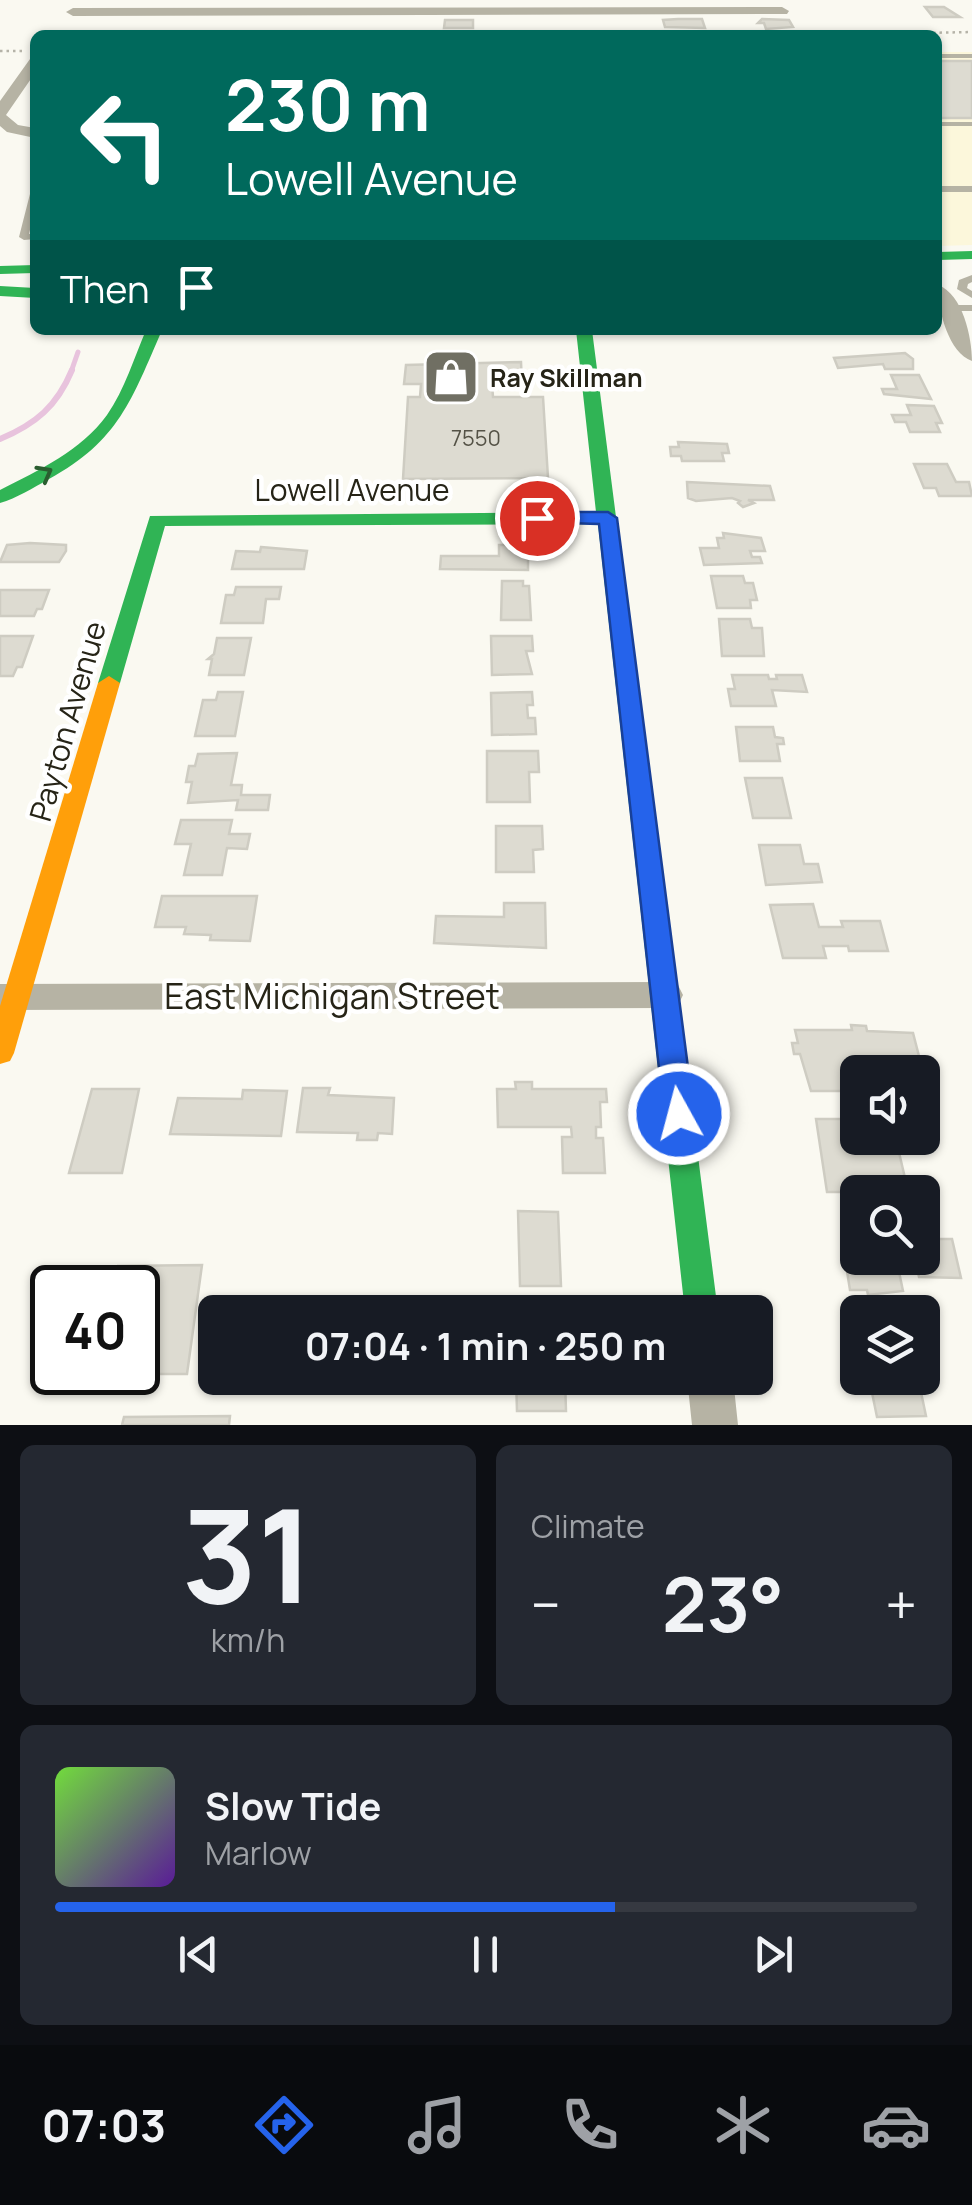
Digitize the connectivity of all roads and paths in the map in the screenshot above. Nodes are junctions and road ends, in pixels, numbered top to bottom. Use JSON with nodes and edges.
{"nodes":[{"id":1,"x":387,"y":5,"type":"edge"},
{"id":2,"x":652,"y":5,"type":"edge"},
{"id":3,"x":782,"y":10,"type":"dead end"},
{"id":4,"x":73,"y":12,"type":"edge"},
{"id":5,"x":972,"y":32,"type":"edge"},
{"id":6,"x":942,"y":33,"type":"edge"},
{"id":7,"x":942,"y":56,"type":"edge"},
{"id":8,"x":972,"y":56,"type":"edge"},
{"id":9,"x":30,"y":70,"type":"edge"},
{"id":10,"x":0,"y":115,"type":"edge"},
{"id":11,"x":942,"y":124,"type":"edge"},
{"id":12,"x":972,"y":124,"type":"edge"},
{"id":13,"x":30,"y":132,"type":"edge"},
{"id":14,"x":942,"y":189,"type":"edge"},
{"id":15,"x":972,"y":189,"type":"edge"},
{"id":16,"x":30,"y":211,"type":"edge"},
{"id":17,"x":30,"y":236,"type":"edge"},
{"id":18,"x":942,"y":256,"type":"edge"},
{"id":19,"x":972,"y":256,"type":"edge"},
{"id":20,"x":30,"y":269,"type":"edge"},
{"id":21,"x":0,"y":270,"type":"edge"},
{"id":22,"x":972,"y":278,"type":"edge"},
{"id":23,"x":0,"y":290,"type":"edge"},
{"id":24,"x":30,"y":290,"type":"edge"},
{"id":25,"x":972,"y":295,"type":"edge"},
{"id":26,"x":942,"y":300,"type":"edge"},
{"id":27,"x":972,"y":308,"type":"edge"},
{"id":28,"x":136,"y":335,"type":"edge"},
{"id":29,"x":152,"y":335,"type":"edge"},
{"id":30,"x":585,"y":335,"type":"edge"},
{"id":31,"x":972,"y":355,"type":"edge"},
{"id":32,"x":129,"y":381,"type":"junction"},
{"id":33,"x":0,"y":497,"type":"edge"},
{"id":34,"x":608,"y":518,"type":"junction"},
{"id":35,"x":157,"y":520,"type":"joint"},
{"id":36,"x":665,"y":995,"type":"junction"},
{"id":37,"x":8,"y":997,"type":"edge"},
{"id":38,"x":0,"y":1053,"type":"edge"},
{"id":39,"x":700,"y":1295,"type":"edge"},
{"id":40,"x":712,"y":1395,"type":"edge"},
{"id":41,"x":716,"y":1425,"type":"edge"}],
"edges":[{"from":1,"to":2,"type":"street"},
{"from":1,"to":4,"type":"street"},
{"from":2,"to":3,"type":"street"},
{"from":5,"to":6,"type":"path"},
{"from":7,"to":8,"type":"lane"},
{"from":9,"to":10,"type":"street"},
{"from":10,"to":13,"type":"street"},
{"from":11,"to":12,"type":"lane"},
{"from":14,"to":15,"type":"lane"},
{"from":16,"to":17,"type":"lane"},
{"from":18,"to":19,"type":"main road"},
{"from":20,"to":21,"type":"main road"},
{"from":22,"to":25,"type":"lane"},
{"from":23,"to":24,"type":"main road"},
{"from":26,"to":27,"type":"lane"},
{"from":26,"to":31,"type":"street"},
{"from":28,"to":32,"type":"main road"},
{"from":29,"to":32,"type":"main road"},
{"from":30,"to":34,"type":"main road"},
{"from":33,"to":32,"type":"main road","one_way":true},
{"from":34,"to":35,"type":"main road","name":"Lowell Avenue"},
{"from":34,"to":36,"type":"main road"},
{"from":35,"to":37,"type":"main road","name":"Payton Avenue"},
{"from":36,"to":37,"type":"street","name":"East Michigan Street"},
{"from":36,"to":39,"type":"main road"},
{"from":37,"to":38,"type":"main road","name":"Payton Avenue"},
{"from":40,"to":41,"type":"street"}]}
